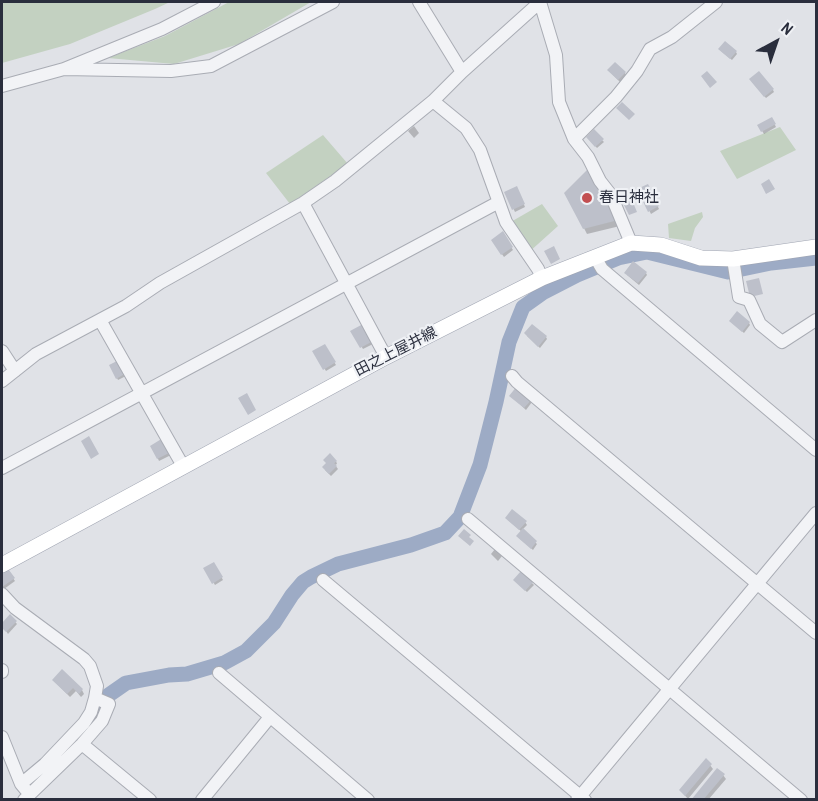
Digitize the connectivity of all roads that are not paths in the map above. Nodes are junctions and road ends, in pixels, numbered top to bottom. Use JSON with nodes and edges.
{"nodes":[{"id":1,"x":214,"y":2,"type":"edge"},
{"id":2,"x":333,"y":2,"type":"edge"},
{"id":3,"x":419,"y":2,"type":"edge"},
{"id":4,"x":540,"y":2,"type":"edge"},
{"id":5,"x":716,"y":2,"type":"edge"},
{"id":6,"x":64,"y":69,"type":"junction"},
{"id":7,"x":462,"y":72,"type":"junction"},
{"id":8,"x":2,"y":86,"type":"edge"},
{"id":9,"x":433,"y":101,"type":"junction"},
{"id":10,"x":574,"y":139,"type":"junction"},
{"id":11,"x":303,"y":203,"type":"junction"},
{"id":12,"x":497,"y":203,"type":"junction"},
{"id":13,"x":631,"y":243,"type":"junction"},
{"id":14,"x":816,"y":247,"type":"edge"},
{"id":15,"x":595,"y":256,"type":"junction"},
{"id":16,"x":734,"y":266,"type":"junction"},
{"id":17,"x":542,"y":278,"type":"junction"},
{"id":18,"x":347,"y":283,"type":"junction"},
{"id":19,"x":100,"y":320,"type":"junction"},
{"id":20,"x":816,"y":320,"type":"edge"},
{"id":21,"x":2,"y":351,"type":"edge"},
{"id":22,"x":386,"y":357,"type":"junction"},
{"id":23,"x":15,"y":371,"type":"junction"},
{"id":24,"x":512,"y":376,"type":"dead end"},
{"id":25,"x":2,"y":381,"type":"edge"},
{"id":26,"x":141,"y":392,"type":"junction"},
{"id":27,"x":816,"y":450,"type":"edge"},
{"id":28,"x":183,"y":466,"type":"junction"},
{"id":29,"x":2,"y":468,"type":"edge"},
{"id":30,"x":816,"y":513,"type":"edge"},
{"id":31,"x":468,"y":519,"type":"dead end"},
{"id":32,"x":2,"y":565,"type":"edge"},
{"id":33,"x":323,"y":580,"type":"dead end"},
{"id":34,"x":757,"y":584,"type":"junction"},
{"id":35,"x":2,"y":594,"type":"edge"},
{"id":36,"x":816,"y":633,"type":"edge"},
{"id":37,"x":219,"y":673,"type":"dead end"},
{"id":38,"x":670,"y":689,"type":"junction"},
{"id":39,"x":100,"y":700,"type":"junction"},
{"id":40,"x":270,"y":717,"type":"junction"},
{"id":41,"x":2,"y":737,"type":"edge"},
{"id":42,"x":82,"y":744,"type":"junction"},
{"id":43,"x":21,"y":784,"type":"junction"},
{"id":44,"x":27,"y":797,"type":"edge"},
{"id":45,"x":581,"y":798,"type":"edge"},
{"id":46,"x":150,"y":800,"type":"edge"},
{"id":47,"x":202,"y":800,"type":"edge"},
{"id":48,"x":368,"y":800,"type":"edge"},
{"id":49,"x":801,"y":800,"type":"edge"}],
"edges":[{"from":1,"to":6,"type":"street"},
{"from":2,"to":6,"type":"street"},
{"from":3,"to":7,"type":"street"},
{"from":4,"to":7,"type":"street"},
{"from":4,"to":10,"type":"street"},
{"from":5,"to":10,"type":"street"},
{"from":6,"to":8,"type":"street"},
{"from":7,"to":9,"type":"street"},
{"from":9,"to":11,"type":"street"},
{"from":9,"to":12,"type":"street"},
{"from":10,"to":13,"type":"street"},
{"from":11,"to":18,"type":"street"},
{"from":11,"to":19,"type":"street"},
{"from":12,"to":17,"type":"street"},
{"from":12,"to":18,"type":"street"},
{"from":13,"to":15,"type":"main road","name":"田之上屋井線"},
{"from":13,"to":16,"type":"main road","name":"田之上屋井線"},
{"from":14,"to":16,"type":"main road","name":"田之上屋井線"},
{"from":15,"to":17,"type":"main road","name":"田之上屋井線"},
{"from":15,"to":27,"type":"street"},
{"from":16,"to":20,"type":"street"},
{"from":17,"to":22,"type":"main road","name":"田之上屋井線"},
{"from":18,"to":22,"type":"street"},
{"from":18,"to":26,"type":"street"},
{"from":19,"to":23,"type":"street"},
{"from":19,"to":26,"type":"street"},
{"from":21,"to":23,"type":"street"},
{"from":22,"to":28,"type":"main road","name":"田之上屋井線"},
{"from":23,"to":25,"type":"street"},
{"from":24,"to":34,"type":"street"},
{"from":26,"to":28,"type":"street"},
{"from":26,"to":29,"type":"street"},
{"from":28,"to":32,"type":"main road","name":"田之上屋井線"},
{"from":30,"to":34,"type":"street"},
{"from":31,"to":38,"type":"street"},
{"from":33,"to":45,"type":"street"},
{"from":34,"to":36,"type":"street"},
{"from":34,"to":38,"type":"street"},
{"from":35,"to":39,"type":"street"},
{"from":37,"to":40,"type":"street"},
{"from":38,"to":45,"type":"street"},
{"from":38,"to":49,"type":"street"},
{"from":39,"to":42,"type":"street"},
{"from":39,"to":43,"type":"street"},
{"from":40,"to":47,"type":"street"},
{"from":40,"to":48,"type":"street"},
{"from":41,"to":43,"type":"street"},
{"from":42,"to":44,"type":"street"},
{"from":42,"to":46,"type":"street"},
{"from":43,"to":44,"type":"street"}]}
